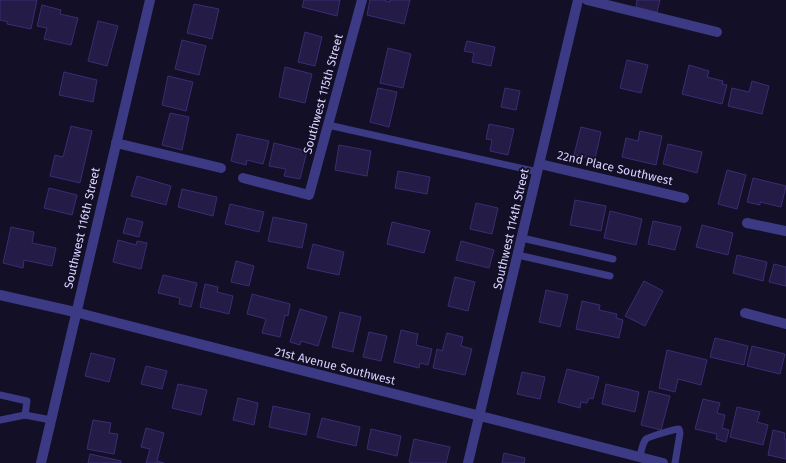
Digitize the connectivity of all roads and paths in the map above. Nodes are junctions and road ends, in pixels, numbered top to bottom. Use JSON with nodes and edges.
{"nodes":[{"id":1,"x":150,"y":0,"type":"edge"},
{"id":2,"x":362,"y":0,"type":"edge"},
{"id":3,"x":578,"y":0,"type":"edge"},
{"id":4,"x":587,"y":0,"type":"edge"},
{"id":5,"x":717,"y":32,"type":"dead end"},
{"id":6,"x":328,"y":125,"type":"junction"},
{"id":7,"x":116,"y":143,"type":"junction"},
{"id":8,"x":221,"y":168,"type":"dead end"},
{"id":9,"x":539,"y":168,"type":"junction"},
{"id":10,"x":243,"y":178,"type":"dead end"},
{"id":11,"x":684,"y":198,"type":"dead end"},
{"id":12,"x":747,"y":223,"type":"dead end"},
{"id":13,"x":786,"y":231,"type":"edge"},
{"id":14,"x":522,"y":238,"type":"junction"},
{"id":15,"x":518,"y":255,"type":"junction"},
{"id":16,"x":613,"y":259,"type":"dead end"},
{"id":17,"x":610,"y":276,"type":"dead end"},
{"id":18,"x":0,"y":295,"type":"edge"},
{"id":19,"x":75,"y":312,"type":"junction"},
{"id":20,"x":745,"y":313,"type":"dead end"},
{"id":21,"x":786,"y":324,"type":"edge"},
{"id":22,"x":0,"y":395,"type":"edge"},
{"id":23,"x":24,"y":415,"type":"junction"},
{"id":24,"x":480,"y":417,"type":"junction"},
{"id":25,"x":0,"y":420,"type":"edge"},
{"id":26,"x":51,"y":420,"type":"junction"},
{"id":27,"x":640,"y":457,"type":"junction"},
{"id":28,"x":41,"y":463,"type":"edge"},
{"id":29,"x":468,"y":463,"type":"edge"},
{"id":30,"x":663,"y":463,"type":"edge"},
{"id":31,"x":675,"y":463,"type":"edge"}],
"edges":[{"from":1,"to":7,"type":"street","name":"Southwest 116th Street"},
{"from":2,"to":6,"type":"street","name":"Southwest 115th Street"},
{"from":3,"to":9,"type":"street","name":"Southwest 114th Street"},
{"from":4,"to":5,"type":"street"},
{"from":6,"to":9,"type":"lane"},
{"from":6,"to":10,"type":"street","name":"Southwest 115th Street"},
{"from":7,"to":8,"type":"street"},
{"from":7,"to":19,"type":"street","name":"Southwest 116th Street"},
{"from":9,"to":11,"type":"street","name":"22nd Place Southwest"},
{"from":9,"to":14,"type":"street","name":"Southwest 114th Street"},
{"from":12,"to":13,"type":"street"},
{"from":14,"to":15,"type":"street","name":"Southwest 114th Street"},
{"from":14,"to":16,"type":"lane"},
{"from":15,"to":17,"type":"lane"},
{"from":15,"to":24,"type":"street","name":"Southwest 114th Street"},
{"from":18,"to":19,"type":"street","name":"21st Avenue Southwest"},
{"from":19,"to":24,"type":"street","name":"21st Avenue Southwest"},
{"from":19,"to":26,"type":"street","name":"Southwest 116th Street"},
{"from":20,"to":21,"type":"street"},
{"from":22,"to":23,"type":"lane"},
{"from":23,"to":25,"type":"lane"},
{"from":23,"to":26,"type":"lane"},
{"from":24,"to":27,"type":"street","name":"21st Avenue Southwest"},
{"from":24,"to":29,"type":"street","name":"Southwest 114th Street"},
{"from":26,"to":28,"type":"street","name":"Southwest 116th Street"},
{"from":27,"to":30,"type":"street","name":"21st Avenue Southwest"},
{"from":27,"to":31,"type":"lane"}]}
